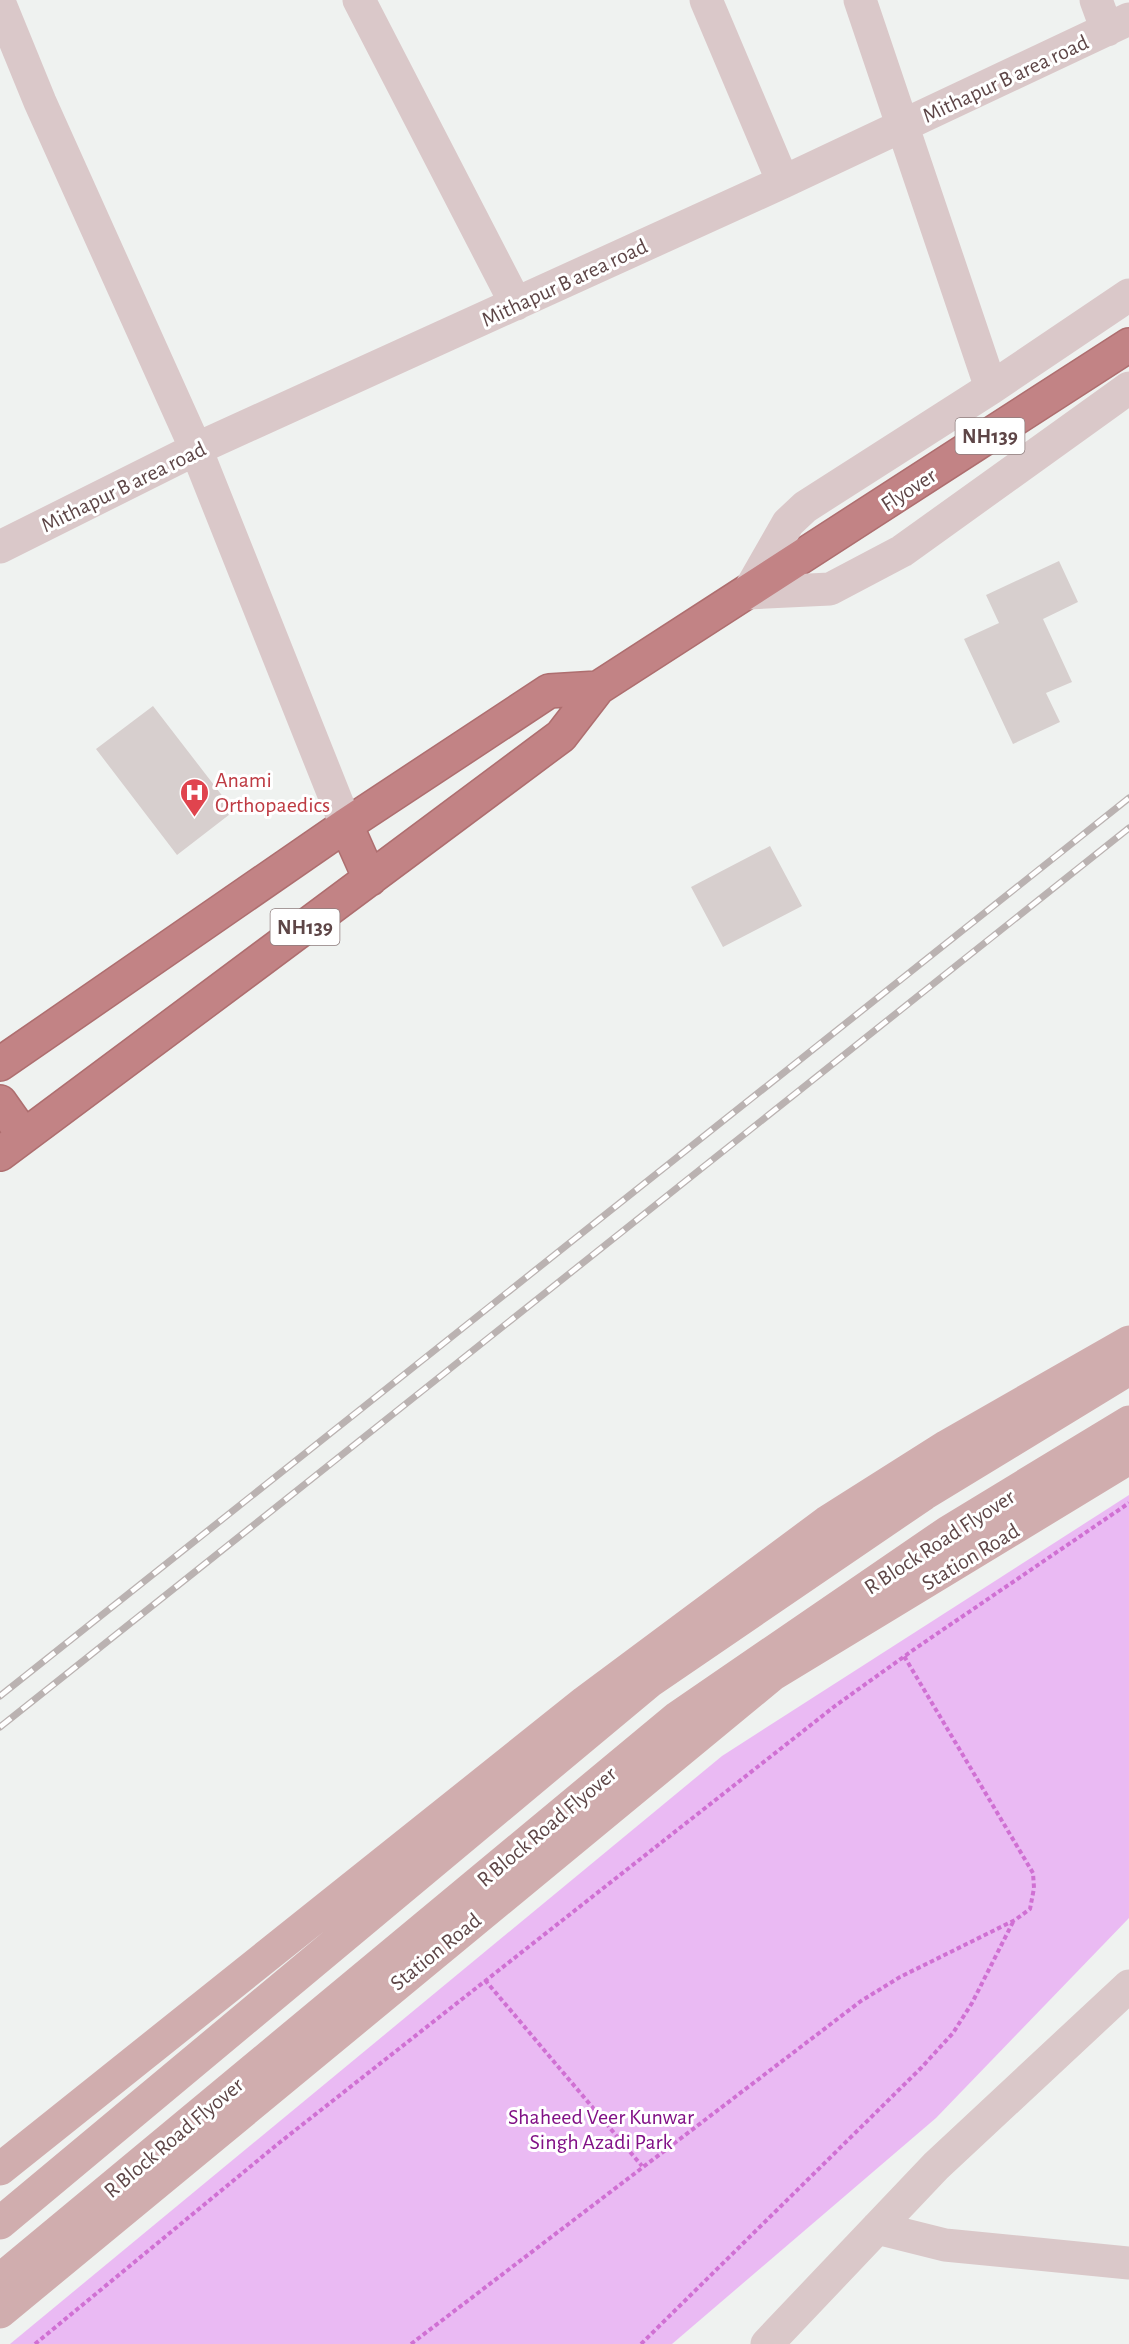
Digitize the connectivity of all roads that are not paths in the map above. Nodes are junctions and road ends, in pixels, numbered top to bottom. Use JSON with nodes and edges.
{"nodes":[{"id":1,"x":359,"y":0,"type":"edge"},
{"id":2,"x":706,"y":0,"type":"edge"},
{"id":3,"x":860,"y":0,"type":"edge"},
{"id":4,"x":1096,"y":0,"type":"edge"},
{"id":5,"x":0,"y":4,"type":"edge"},
{"id":6,"x":1118,"y":25,"type":"edge"},
{"id":7,"x":904,"y":125,"type":"junction"},
{"id":8,"x":783,"y":182,"type":"junction"},
{"id":9,"x":1129,"y":295,"type":"edge"},
{"id":10,"x":516,"y":304,"type":"junction"},
{"id":11,"x":1129,"y":345,"type":"edge"},
{"id":12,"x":991,"y":388,"type":"junction"},
{"id":13,"x":1129,"y":388,"type":"edge"},
{"id":14,"x":196,"y":449,"type":"junction"},
{"id":15,"x":0,"y":547,"type":"edge"},
{"id":16,"x":748,"y":592,"type":"junction"},
{"id":17,"x":598,"y":688,"type":"junction"},
{"id":18,"x":346,"y":825,"type":"junction"},
{"id":19,"x":370,"y":879,"type":"junction"},
{"id":20,"x":0,"y":1064,"type":"edge"},
{"id":21,"x":0,"y":1102,"type":"edge"},
{"id":22,"x":12,"y":1145,"type":"edge"},
{"id":23,"x":1129,"y":1342,"type":"edge"},
{"id":24,"x":1129,"y":1369,"type":"edge"},
{"id":25,"x":1129,"y":1422,"type":"edge"},
{"id":26,"x":1129,"y":1458,"type":"edge"},
{"id":27,"x":1129,"y":1986,"type":"edge"},
{"id":28,"x":0,"y":2169,"type":"edge"},
{"id":29,"x":0,"y":2223,"type":"edge"},
{"id":30,"x":877,"y":2228,"type":"junction"},
{"id":31,"x":1129,"y":2263,"type":"edge"},
{"id":32,"x":0,"y":2280,"type":"edge"},
{"id":33,"x":0,"y":2312,"type":"edge"},
{"id":34,"x":767,"y":2344,"type":"edge"}],
"edges":[{"from":1,"to":10,"type":"street"},
{"from":2,"to":8,"type":"street"},
{"from":3,"to":7,"type":"street"},
{"from":4,"to":6,"type":"street"},
{"from":5,"to":14,"type":"street"},
{"from":6,"to":7,"type":"street","name":"Mithapur B area road"},
{"from":7,"to":8,"type":"street","name":"Mithapur B area road"},
{"from":7,"to":12,"type":"street"},
{"from":8,"to":10,"type":"street","name":"Mithapur B area road"},
{"from":9,"to":12,"type":"street"},
{"from":10,"to":14,"type":"street","name":"Mithapur B area road"},
{"from":11,"to":16,"type":"highway","name":"Flyover","number":"NH139"},
{"from":12,"to":16,"type":"street"},
{"from":13,"to":16,"type":"street"},
{"from":14,"to":15,"type":"street","name":"Mithapur B area road"},
{"from":14,"to":18,"type":"street"},
{"from":16,"to":17,"type":"highway","number":"NH139"},
{"from":17,"to":18,"type":"highway","number":"NH139"},
{"from":17,"to":19,"type":"highway","number":"NH139"},
{"from":18,"to":19,"type":"highway"},
{"from":18,"to":20,"type":"highway","number":"NH139"},
{"from":19,"to":22,"type":"highway","number":"NH139"},
{"from":21,"to":22,"type":"highway"},
{"from":23,"to":28,"type":"main road"},
{"from":24,"to":29,"type":"main road","name":"R Block Road Flyover"},
{"from":25,"to":32,"type":"main road","name":"R Block Road Flyover"},
{"from":26,"to":33,"type":"main road","name":"Station Road"},
{"from":27,"to":30,"type":"street"},
{"from":30,"to":31,"type":"street"},
{"from":30,"to":34,"type":"street"}]}
